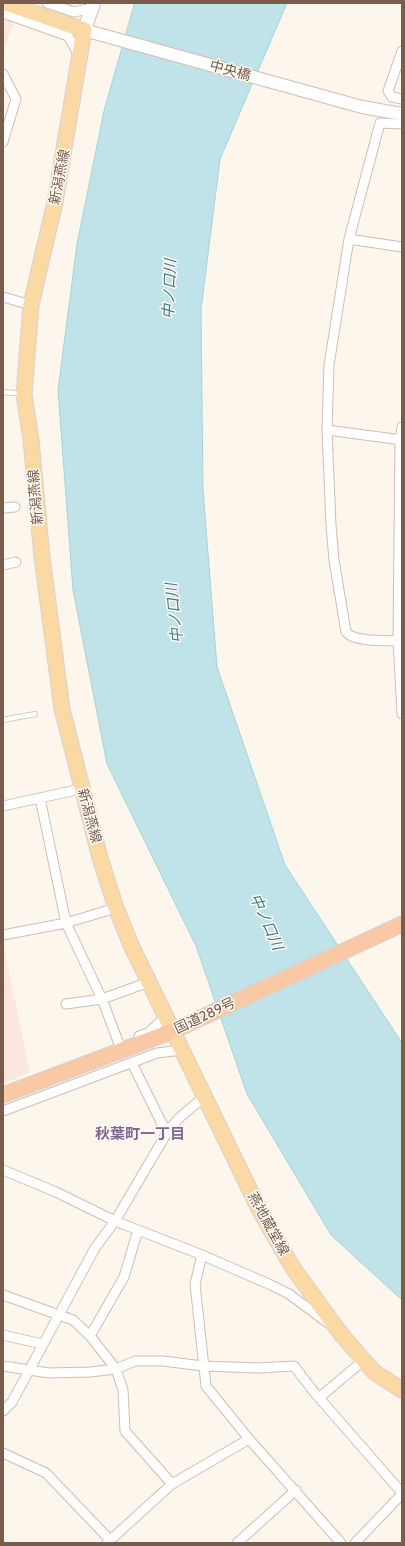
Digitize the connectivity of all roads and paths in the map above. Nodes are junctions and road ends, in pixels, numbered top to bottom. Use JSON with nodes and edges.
{"nodes":[{"id":1,"x":6,"y":3,"type":"edge"},
{"id":2,"x":47,"y":3,"type":"edge"},
{"id":3,"x":93,"y":6,"type":"edge"},
{"id":4,"x":3,"y":13,"type":"edge"},
{"id":5,"x":91,"y":32,"type":"junction"},
{"id":6,"x":402,"y":51,"type":"edge"},
{"id":7,"x":80,"y":57,"type":"junction"},
{"id":8,"x":3,"y":74,"type":"edge"},
{"id":9,"x":402,"y":99,"type":"edge"},
{"id":10,"x":402,"y":114,"type":"edge"},
{"id":11,"x":402,"y":124,"type":"edge"},
{"id":12,"x":3,"y":142,"type":"edge"},
{"id":13,"x":349,"y":239,"type":"junction"},
{"id":14,"x":402,"y":247,"type":"edge"},
{"id":15,"x":3,"y":297,"type":"edge"},
{"id":16,"x":31,"y":306,"type":"junction"},
{"id":17,"x":3,"y":392,"type":"edge"},
{"id":18,"x":24,"y":394,"type":"junction"},
{"id":19,"x":402,"y":427,"type":"edge"},
{"id":20,"x":327,"y":430,"type":"junction"},
{"id":21,"x":401,"y":440,"type":"edge"},
{"id":22,"x":15,"y":507,"type":"dead end"},
{"id":23,"x":3,"y":508,"type":"edge"},
{"id":24,"x":16,"y":562,"type":"dead end"},
{"id":25,"x":3,"y":565,"type":"edge"},
{"id":26,"x":400,"y":640,"type":"edge"},
{"id":27,"x":35,"y":714,"type":"dead end"},
{"id":28,"x":402,"y":714,"type":"edge"},
{"id":29,"x":3,"y":720,"type":"edge"},
{"id":30,"x":81,"y":789,"type":"junction"},
{"id":31,"x":40,"y":798,"type":"junction"},
{"id":32,"x":3,"y":806,"type":"edge"},
{"id":33,"x":116,"y":908,"type":"junction"},
{"id":34,"x":66,"y":923,"type":"junction"},
{"id":35,"x":402,"y":924,"type":"edge"},
{"id":36,"x":3,"y":935,"type":"edge"},
{"id":37,"x":149,"y":982,"type":"junction"},
{"id":38,"x":102,"y":999,"type":"junction"},
{"id":39,"x":66,"y":1004,"type":"dead end"},
{"id":40,"x":165,"y":1017,"type":"junction"},
{"id":41,"x":173,"y":1031,"type":"junction"},
{"id":42,"x":119,"y":1044,"type":"junction"},
{"id":43,"x":182,"y":1050,"type":"junction"},
{"id":44,"x":132,"y":1063,"type":"junction"},
{"id":45,"x":3,"y":1088,"type":"edge"},
{"id":46,"x":3,"y":1095,"type":"edge"},
{"id":47,"x":204,"y":1097,"type":"junction"},
{"id":48,"x":3,"y":1110,"type":"edge"},
{"id":49,"x":168,"y":1131,"type":"junction"},
{"id":50,"x":3,"y":1170,"type":"edge"},
{"id":51,"x":115,"y":1221,"type":"junction"},
{"id":52,"x":138,"y":1230,"type":"junction"},
{"id":53,"x":202,"y":1255,"type":"junction"},
{"id":54,"x":3,"y":1295,"type":"edge"},
{"id":55,"x":58,"y":1316,"type":"junction"},
{"id":56,"x":342,"y":1334,"type":"junction"},
{"id":57,"x":3,"y":1335,"type":"edge"},
{"id":58,"x":90,"y":1336,"type":"junction"},
{"id":59,"x":42,"y":1344,"type":"junction"},
{"id":60,"x":364,"y":1360,"type":"junction"},
{"id":61,"x":3,"y":1366,"type":"edge"},
{"id":62,"x":203,"y":1366,"type":"junction"},
{"id":63,"x":116,"y":1369,"type":"junction"},
{"id":64,"x":30,"y":1370,"type":"junction"},
{"id":65,"x":402,"y":1390,"type":"edge"},
{"id":66,"x":320,"y":1397,"type":"junction"},
{"id":67,"x":3,"y":1411,"type":"edge"},
{"id":68,"x":249,"y":1439,"type":"junction"},
{"id":69,"x":3,"y":1453,"type":"edge"},
{"id":70,"x":172,"y":1484,"type":"junction"},
{"id":71,"x":296,"y":1490,"type":"junction"},
{"id":72,"x":402,"y":1494,"type":"edge"},
{"id":73,"x":108,"y":1542,"type":"edge"},
{"id":74,"x":237,"y":1543,"type":"edge"},
{"id":75,"x":341,"y":1543,"type":"edge"},
{"id":76,"x":355,"y":1543,"type":"edge"}],
"edges":[{"from":1,"to":5,"type":"main road"},
{"from":2,"to":3,"type":"street"},
{"from":3,"to":5,"type":"main road"},
{"from":4,"to":7,"type":"street"},
{"from":5,"to":7,"type":"main road","name":"新潟燕線"},
{"from":5,"to":10,"type":"street","name":"中央橋"},
{"from":6,"to":9,"type":"street"},
{"from":7,"to":16,"type":"main road","name":"新潟燕線"},
{"from":8,"to":12,"type":"street"},
{"from":11,"to":13,"type":"street"},
{"from":13,"to":14,"type":"street"},
{"from":13,"to":20,"type":"street"},
{"from":15,"to":16,"type":"street"},
{"from":16,"to":18,"type":"main road","name":"新潟燕線"},
{"from":17,"to":18,"type":"lane"},
{"from":18,"to":30,"type":"main road","name":"新潟燕線"},
{"from":19,"to":21,"type":"street"},
{"from":20,"to":21,"type":"street"},
{"from":20,"to":26,"type":"street"},
{"from":21,"to":26,"type":"street"},
{"from":22,"to":23,"type":"street"},
{"from":24,"to":25,"type":"street"},
{"from":26,"to":28,"type":"street"},
{"from":27,"to":29,"type":"lane"},
{"from":30,"to":31,"type":"street"},
{"from":30,"to":33,"type":"main road","name":"新潟燕線"},
{"from":31,"to":32,"type":"street"},
{"from":31,"to":34,"type":"street"},
{"from":33,"to":34,"type":"street"},
{"from":33,"to":37,"type":"main road","name":"新潟燕線"},
{"from":34,"to":36,"type":"street"},
{"from":34,"to":38,"type":"street"},
{"from":35,"to":41,"type":"highway","name":"国道289号"},
{"from":37,"to":38,"type":"street"},
{"from":37,"to":40,"type":"main road","name":"新潟燕線"},
{"from":38,"to":39,"type":"street"},
{"from":38,"to":42,"type":"street"},
{"from":40,"to":41,"type":"main road","name":"新潟燕線"},
{"from":40,"to":42,"type":"street"},
{"from":41,"to":43,"type":"main road","name":"燕地蔵堂線"},
{"from":41,"to":46,"type":"highway","name":"国道289号"},
{"from":42,"to":45,"type":"street"},
{"from":43,"to":44,"type":"street"},
{"from":43,"to":47,"type":"main road","name":"燕地蔵堂線"},
{"from":44,"to":48,"type":"street"},
{"from":44,"to":49,"type":"street"},
{"from":47,"to":49,"type":"street"},
{"from":47,"to":56,"type":"main road","name":"燕地蔵堂線"},
{"from":49,"to":51,"type":"street"},
{"from":50,"to":51,"type":"street"},
{"from":51,"to":52,"type":"street"},
{"from":51,"to":55,"type":"street"},
{"from":52,"to":53,"type":"street"},
{"from":52,"to":58,"type":"street"},
{"from":53,"to":56,"type":"street"},
{"from":53,"to":62,"type":"street"},
{"from":54,"to":55,"type":"street"},
{"from":55,"to":58,"type":"street"},
{"from":55,"to":59,"type":"street"},
{"from":56,"to":60,"type":"main road","name":"燕地蔵堂線"},
{"from":57,"to":59,"type":"street"},
{"from":58,"to":63,"type":"street"},
{"from":59,"to":64,"type":"street"},
{"from":60,"to":65,"type":"main road","name":"燕地蔵堂線"},
{"from":60,"to":66,"type":"street"},
{"from":61,"to":64,"type":"street"},
{"from":62,"to":63,"type":"street"},
{"from":62,"to":66,"type":"street"},
{"from":62,"to":68,"type":"street"},
{"from":63,"to":64,"type":"street"},
{"from":63,"to":70,"type":"street"},
{"from":64,"to":67,"type":"street"},
{"from":66,"to":72,"type":"street"},
{"from":68,"to":70,"type":"street"},
{"from":68,"to":71,"type":"street"},
{"from":69,"to":73,"type":"street"},
{"from":70,"to":73,"type":"street"},
{"from":71,"to":74,"type":"street"},
{"from":71,"to":75,"type":"street"},
{"from":72,"to":76,"type":"street"}]}
